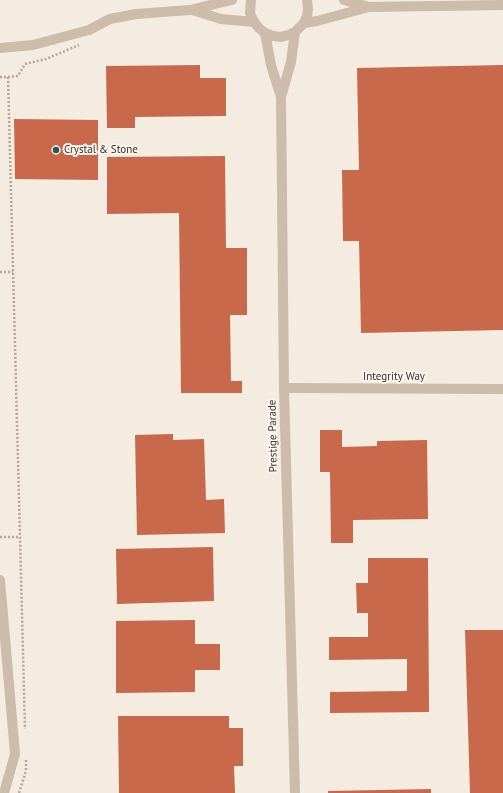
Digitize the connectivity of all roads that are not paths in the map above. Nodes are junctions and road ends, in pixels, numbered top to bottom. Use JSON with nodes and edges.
{"nodes":[{"id":1,"x":232,"y":0,"type":"edge"},
{"id":2,"x":252,"y":0,"type":"edge"},
{"id":3,"x":307,"y":0,"type":"edge"},
{"id":4,"x":344,"y":0,"type":"edge"},
{"id":5,"x":503,"y":6,"type":"edge"},
{"id":6,"x":369,"y":7,"type":"junction"},
{"id":7,"x":190,"y":10,"type":"junction"},
{"id":8,"x":254,"y":22,"type":"junction"},
{"id":9,"x":304,"y":23,"type":"junction"},
{"id":10,"x":295,"y":32,"type":"junction"},
{"id":11,"x":265,"y":33,"type":"junction"},
{"id":12,"x":0,"y":48,"type":"edge"},
{"id":13,"x":281,"y":97,"type":"junction"},
{"id":14,"x":284,"y":388,"type":"junction"},
{"id":15,"x":503,"y":389,"type":"edge"},
{"id":16,"x":0,"y":580,"type":"edge"},
{"id":17,"x":293,"y":774,"type":"junction"},
{"id":18,"x":4,"y":793,"type":"edge"},
{"id":19,"x":289,"y":793,"type":"edge"},
{"id":20,"x":295,"y":793,"type":"edge"}],
"edges":[{"from":1,"to":7,"type":"street"},
{"from":2,"to":8,"type":"street"},
{"from":3,"to":9,"type":"street"},
{"from":4,"to":6,"type":"street"},
{"from":5,"to":6,"type":"street"},
{"from":6,"to":9,"type":"street"},
{"from":7,"to":8,"type":"street"},
{"from":7,"to":12,"type":"street"},
{"from":8,"to":11,"type":"street"},
{"from":9,"to":10,"type":"street"},
{"from":10,"to":11,"type":"street"},
{"from":10,"to":13,"type":"street","name":"Prestige Parade"},
{"from":11,"to":13,"type":"street","name":"Prestige Parade"},
{"from":13,"to":14,"type":"street","name":"Prestige Parade"},
{"from":14,"to":15,"type":"street","name":"Integrity Way"},
{"from":14,"to":17,"type":"street","name":"Prestige Parade"},
{"from":16,"to":18,"type":"street"},
{"from":17,"to":19,"type":"street","name":"Prestige Parade"},
{"from":17,"to":20,"type":"street","name":"Prestige Parade"}]}
